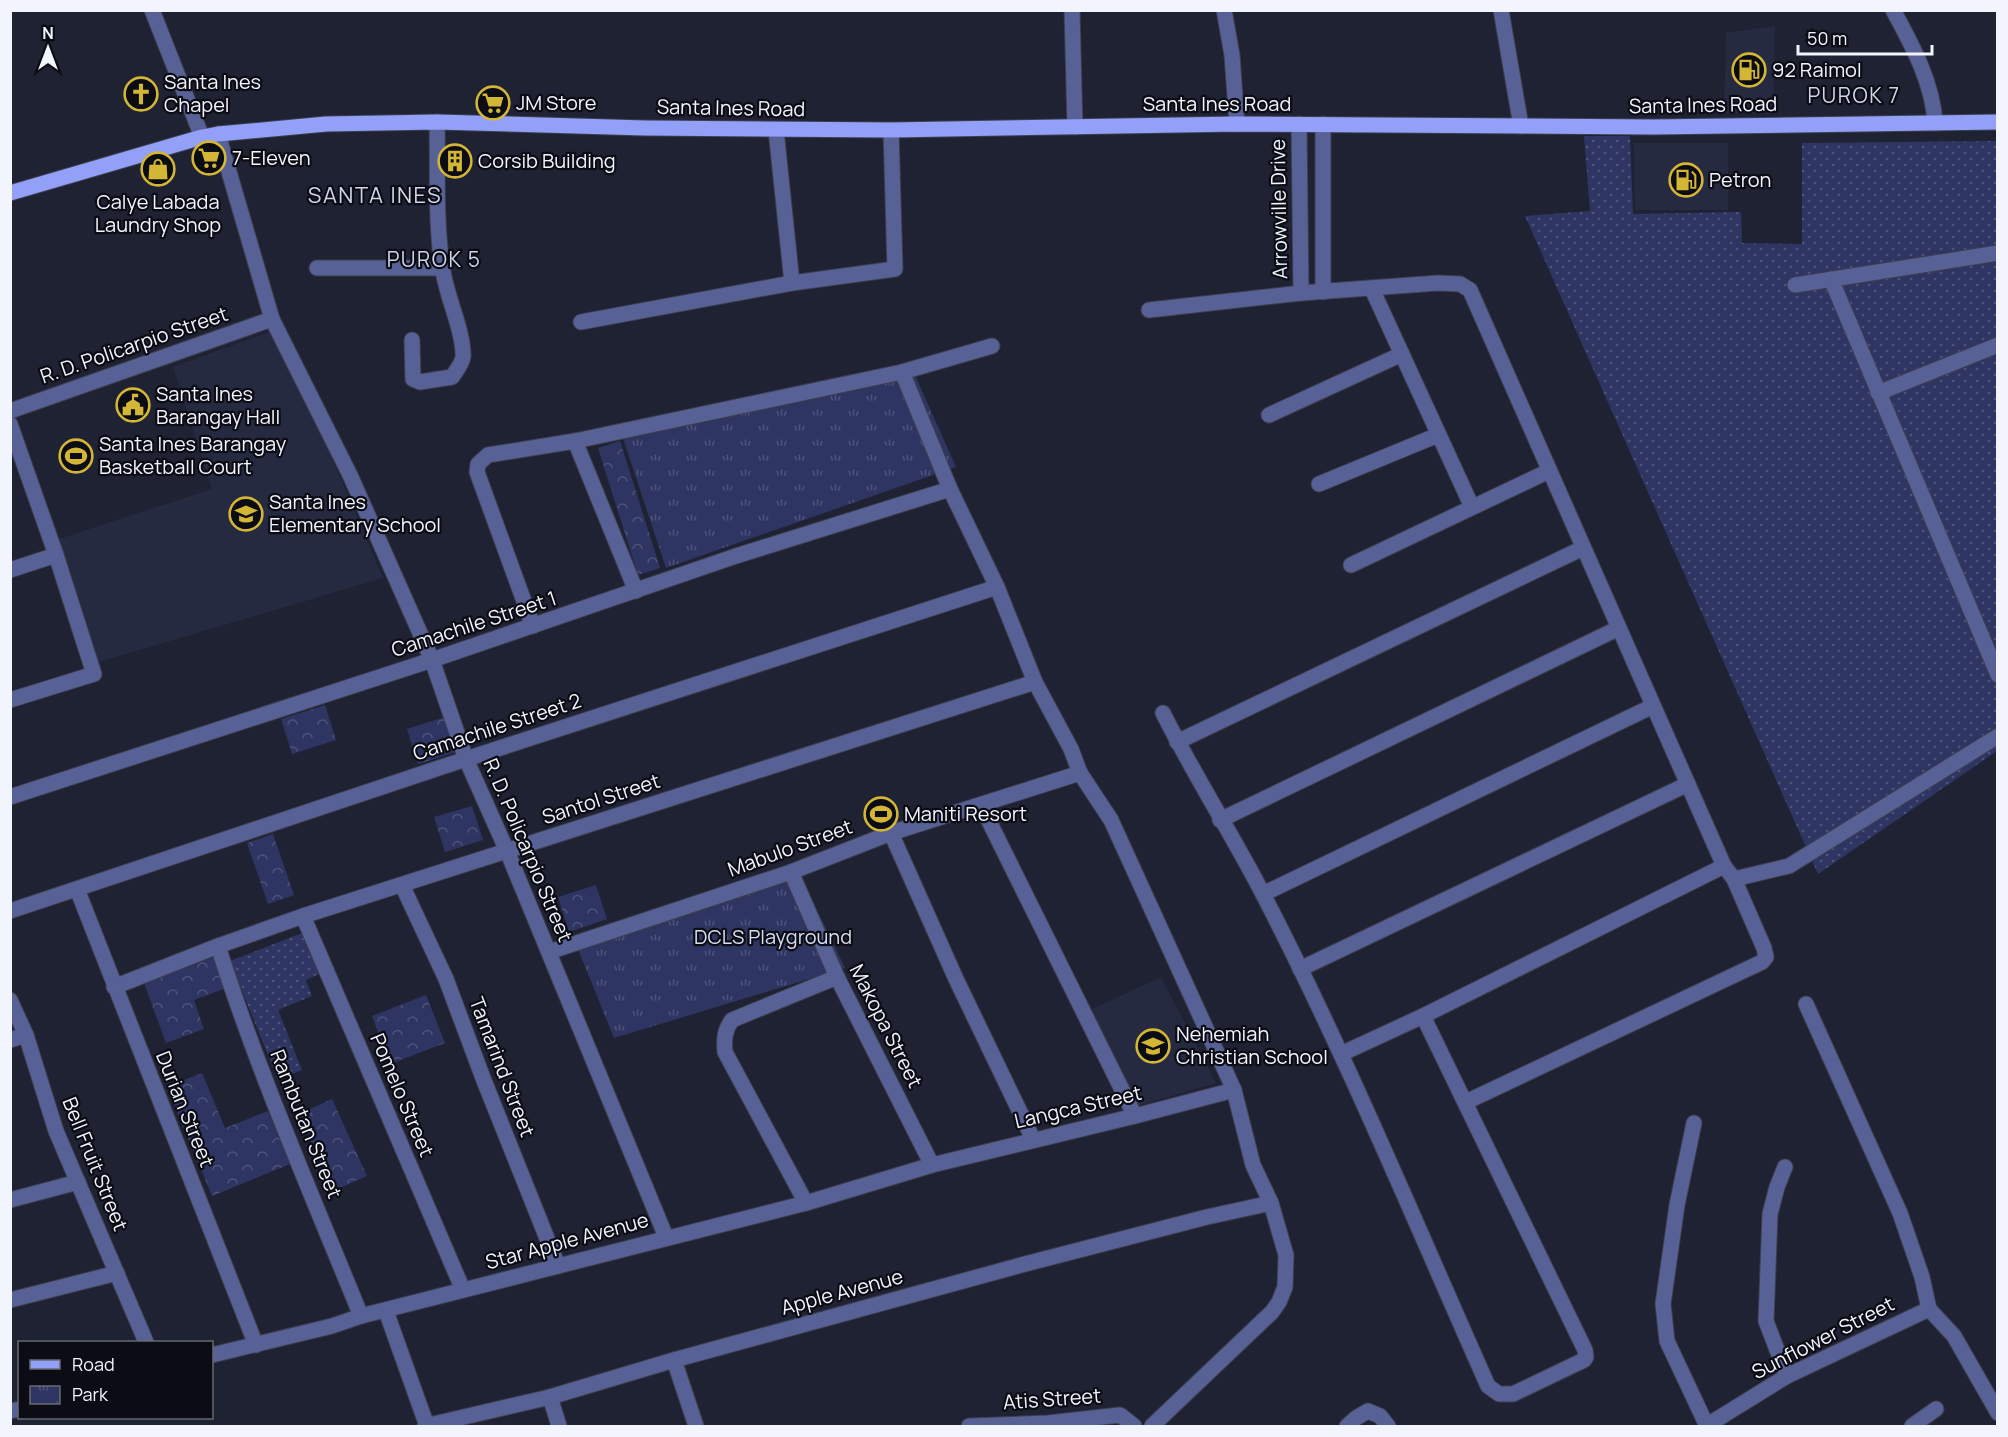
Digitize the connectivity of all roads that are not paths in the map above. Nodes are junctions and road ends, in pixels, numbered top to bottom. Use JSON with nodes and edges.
{"nodes":[{"id":1,"x":152,"y":10,"type":"edge"},
{"id":2,"x":1072,"y":10,"type":"edge"},
{"id":3,"x":1224,"y":10,"type":"edge"},
{"id":4,"x":1500,"y":10,"type":"edge"},
{"id":5,"x":1893,"y":10,"type":"edge"},
{"id":6,"x":437,"y":122,"type":"junction"},
{"id":7,"x":1998,"y":122,"type":"edge"},
{"id":8,"x":1935,"y":123,"type":"junction"},
{"id":9,"x":1237,"y":124,"type":"junction"},
{"id":10,"x":1299,"y":124,"type":"junction"},
{"id":11,"x":1323,"y":124,"type":"junction"},
{"id":12,"x":1521,"y":126,"type":"junction"},
{"id":13,"x":1075,"y":127,"type":"junction"},
{"id":14,"x":776,"y":130,"type":"junction"},
{"id":15,"x":891,"y":130,"type":"junction"},
{"id":16,"x":218,"y":134,"type":"junction"},
{"id":17,"x":202,"y":137,"type":"junction"},
{"id":18,"x":1301,"y":189,"type":"junction"},
{"id":19,"x":1324,"y":189,"type":"junction"},
{"id":20,"x":10,"y":193,"type":"edge"},
{"id":21,"x":1323,"y":238,"type":"junction"},
{"id":22,"x":1301,"y":239,"type":"junction"},
{"id":23,"x":1998,"y":253,"type":"edge"},
{"id":24,"x":317,"y":268,"type":"dead end"},
{"id":25,"x":442,"y":268,"type":"junction"},
{"id":26,"x":1831,"y":279,"type":"junction"},
{"id":27,"x":792,"y":283,"type":"junction"},
{"id":28,"x":1795,"y":285,"type":"dead end"},
{"id":29,"x":1372,"y":289,"type":"junction"},
{"id":30,"x":1323,"y":291,"type":"junction"},
{"id":31,"x":1302,"y":293,"type":"junction"},
{"id":32,"x":1149,"y":310,"type":"dead end"},
{"id":33,"x":272,"y":319,"type":"junction"},
{"id":34,"x":580,"y":322,"type":"dead end"},
{"id":35,"x":412,"y":340,"type":"dead end"},
{"id":36,"x":1998,"y":345,"type":"edge"},
{"id":37,"x":992,"y":346,"type":"dead end"},
{"id":38,"x":1402,"y":354,"type":"junction"},
{"id":39,"x":902,"y":372,"type":"junction"},
{"id":40,"x":1878,"y":393,"type":"junction"},
{"id":41,"x":10,"y":411,"type":"edge"},
{"id":42,"x":1269,"y":415,"type":"dead end"},
{"id":43,"x":10,"y":424,"type":"edge"},
{"id":44,"x":1437,"y":435,"type":"junction"},
{"id":45,"x":575,"y":441,"type":"junction"},
{"id":46,"x":1549,"y":471,"type":"junction"},
{"id":47,"x":1319,"y":484,"type":"dead end"},
{"id":48,"x":950,"y":489,"type":"junction"},
{"id":49,"x":1472,"y":507,"type":"junction"},
{"id":50,"x":1583,"y":548,"type":"junction"},
{"id":51,"x":56,"y":555,"type":"junction"},
{"id":52,"x":1351,"y":566,"type":"dead end"},
{"id":53,"x":10,"y":570,"type":"edge"},
{"id":54,"x":997,"y":587,"type":"junction"},
{"id":55,"x":636,"y":591,"type":"junction"},
{"id":56,"x":533,"y":626,"type":"junction"},
{"id":57,"x":1619,"y":628,"type":"junction"},
{"id":58,"x":432,"y":660,"type":"junction"},
{"id":59,"x":1998,"y":675,"type":"edge"},
{"id":60,"x":1035,"y":682,"type":"junction"},
{"id":61,"x":10,"y":699,"type":"edge"},
{"id":62,"x":1653,"y":706,"type":"junction"},
{"id":63,"x":1163,"y":713,"type":"dead end"},
{"id":64,"x":1998,"y":736,"type":"edge"},
{"id":65,"x":1177,"y":742,"type":"junction"},
{"id":66,"x":466,"y":759,"type":"junction"},
{"id":67,"x":1080,"y":773,"type":"junction"},
{"id":68,"x":1688,"y":784,"type":"junction"},
{"id":69,"x":10,"y":797,"type":"edge"},
{"id":70,"x":981,"y":805,"type":"junction"},
{"id":71,"x":1220,"y":820,"type":"junction"},
{"id":72,"x":891,"y":833,"type":"junction"},
{"id":73,"x":507,"y":851,"type":"junction"},
{"id":74,"x":1725,"y":866,"type":"junction"},
{"id":75,"x":791,"y":872,"type":"junction"},
{"id":76,"x":1734,"y":879,"type":"junction"},
{"id":77,"x":402,"y":885,"type":"junction"},
{"id":78,"x":77,"y":889,"type":"junction"},
{"id":79,"x":1263,"y":894,"type":"junction"},
{"id":80,"x":10,"y":911,"type":"edge"},
{"id":81,"x":303,"y":916,"type":"junction"},
{"id":82,"x":218,"y":946,"type":"junction"},
{"id":83,"x":549,"y":952,"type":"junction"},
{"id":84,"x":1300,"y":969,"type":"junction"},
{"id":85,"x":837,"y":976,"type":"junction"},
{"id":86,"x":114,"y":987,"type":"junction"},
{"id":87,"x":10,"y":1000,"type":"edge"},
{"id":88,"x":1806,"y":1004,"type":"dead end"},
{"id":89,"x":1423,"y":1016,"type":"junction"},
{"id":90,"x":26,"y":1035,"type":"junction"},
{"id":91,"x":10,"y":1040,"type":"edge"},
{"id":92,"x":1341,"y":1054,"type":"junction"},
{"id":93,"x":1234,"y":1090,"type":"junction"},
{"id":94,"x":1466,"y":1102,"type":"junction"},
{"id":95,"x":1135,"y":1116,"type":"junction"},
{"id":96,"x":1694,"y":1123,"type":"dead end"},
{"id":97,"x":1034,"y":1139,"type":"junction"},
{"id":98,"x":932,"y":1165,"type":"junction"},
{"id":99,"x":1785,"y":1167,"type":"dead end"},
{"id":100,"x":78,"y":1182,"type":"junction"},
{"id":101,"x":10,"y":1200,"type":"edge"},
{"id":102,"x":806,"y":1203,"type":"junction"},
{"id":103,"x":1271,"y":1203,"type":"junction"},
{"id":104,"x":666,"y":1237,"type":"junction"},
{"id":105,"x":558,"y":1266,"type":"junction"},
{"id":106,"x":117,"y":1273,"type":"junction"},
{"id":107,"x":463,"y":1290,"type":"junction"},
{"id":108,"x":10,"y":1300,"type":"edge"},
{"id":109,"x":1929,"y":1309,"type":"junction"},
{"id":110,"x":386,"y":1311,"type":"junction"},
{"id":111,"x":361,"y":1316,"type":"junction"},
{"id":112,"x":146,"y":1341,"type":"edge"},
{"id":113,"x":256,"y":1345,"type":"junction"},
{"id":114,"x":213,"y":1355,"type":"edge"},
{"id":115,"x":674,"y":1360,"type":"junction"},
{"id":116,"x":1787,"y":1376,"type":"junction"},
{"id":117,"x":550,"y":1397,"type":"junction"},
{"id":118,"x":1936,"y":1409,"type":"dead end"},
{"id":119,"x":1998,"y":1413,"type":"edge"},
{"id":120,"x":427,"y":1426,"type":"edge"},
{"id":121,"x":559,"y":1426,"type":"edge"},
{"id":122,"x":696,"y":1426,"type":"edge"},
{"id":123,"x":969,"y":1426,"type":"edge"},
{"id":124,"x":1134,"y":1426,"type":"edge"},
{"id":125,"x":1152,"y":1426,"type":"edge"},
{"id":126,"x":1347,"y":1426,"type":"edge"},
{"id":127,"x":1388,"y":1426,"type":"edge"},
{"id":128,"x":1706,"y":1426,"type":"edge"},
{"id":129,"x":1912,"y":1426,"type":"edge"}],
"edges":[{"from":1,"to":17,"type":"street"},
{"from":2,"to":13,"type":"street"},
{"from":3,"to":9,"type":"street"},
{"from":4,"to":12,"type":"street"},
{"from":5,"to":8,"type":"street"},
{"from":6,"to":14,"type":"main road","name":"Santa Ines Road"},
{"from":6,"to":16,"type":"main road","name":"Santa Ines Road"},
{"from":6,"to":25,"type":"street"},
{"from":7,"to":8,"type":"main road","name":"Santa Ines Road"},
{"from":8,"to":12,"type":"main road","name":"Santa Ines Road"},
{"from":9,"to":10,"type":"main road","name":"Santa Ines Road"},
{"from":9,"to":13,"type":"main road","name":"Santa Ines Road"},
{"from":10,"to":11,"type":"main road","name":"Santa Ines Road"},
{"from":10,"to":18,"type":"street","name":"Arrowville Drive"},
{"from":11,"to":12,"type":"main road","name":"Santa Ines Road"},
{"from":11,"to":19,"type":"street"},
{"from":13,"to":15,"type":"main road","name":"Santa Ines Road"},
{"from":14,"to":15,"type":"main road","name":"Santa Ines Road"},
{"from":14,"to":27,"type":"street"},
{"from":15,"to":27,"type":"street"},
{"from":16,"to":17,"type":"main road","name":"Santa Ines Road"},
{"from":16,"to":33,"type":"street","name":"R. D. Policarpio Street"},
{"from":17,"to":20,"type":"main road","name":"Santa Ines Road"},
{"from":18,"to":19,"type":"street"},
{"from":18,"to":22,"type":"street","name":"Arrowville Drive"},
{"from":19,"to":21,"type":"street"},
{"from":21,"to":22,"type":"street"},
{"from":21,"to":30,"type":"street"},
{"from":22,"to":31,"type":"street","name":"Arrowville Drive"},
{"from":23,"to":26,"type":"street"},
{"from":24,"to":25,"type":"street"},
{"from":25,"to":35,"type":"street"},
{"from":26,"to":28,"type":"street"},
{"from":26,"to":40,"type":"street"},
{"from":27,"to":34,"type":"street"},
{"from":29,"to":30,"type":"street"},
{"from":29,"to":38,"type":"street"},
{"from":29,"to":46,"type":"street"},
{"from":30,"to":31,"type":"street"},
{"from":31,"to":32,"type":"street"},
{"from":33,"to":41,"type":"street","name":"R. D. Policarpio Street"},
{"from":33,"to":58,"type":"street","name":"R. D. Policarpio Street"},
{"from":36,"to":40,"type":"street"},
{"from":37,"to":39,"type":"street"},
{"from":38,"to":42,"type":"street"},
{"from":38,"to":44,"type":"street"},
{"from":39,"to":45,"type":"street"},
{"from":39,"to":48,"type":"street"},
{"from":40,"to":59,"type":"street"},
{"from":43,"to":51,"type":"street"},
{"from":44,"to":47,"type":"street"},
{"from":44,"to":49,"type":"street"},
{"from":45,"to":55,"type":"street"},
{"from":45,"to":56,"type":"street"},
{"from":46,"to":49,"type":"street"},
{"from":46,"to":50,"type":"street"},
{"from":48,"to":54,"type":"street"},
{"from":48,"to":55,"type":"street","name":"Camachile Street 1"},
{"from":49,"to":52,"type":"street"},
{"from":50,"to":57,"type":"street"},
{"from":50,"to":65,"type":"street"},
{"from":51,"to":53,"type":"street"},
{"from":51,"to":61,"type":"street"},
{"from":54,"to":60,"type":"street"},
{"from":54,"to":66,"type":"street","name":"Camachile Street 2"},
{"from":55,"to":56,"type":"street","name":"Camachile Street 1"},
{"from":56,"to":58,"type":"street","name":"Camachile Street 1"},
{"from":57,"to":62,"type":"street"},
{"from":57,"to":71,"type":"street"},
{"from":58,"to":66,"type":"street","name":"R. D. Policarpio Street"},
{"from":58,"to":69,"type":"street","name":"Camachile Street 1"},
{"from":60,"to":67,"type":"street"},
{"from":60,"to":73,"type":"street","name":"Santol Street"},
{"from":62,"to":68,"type":"street"},
{"from":62,"to":79,"type":"street"},
{"from":63,"to":65,"type":"street"},
{"from":64,"to":76,"type":"street"},
{"from":65,"to":71,"type":"street"},
{"from":66,"to":73,"type":"street","name":"R. D. Policarpio Street"},
{"from":66,"to":78,"type":"street","name":"Camachile Street 2"},
{"from":67,"to":70,"type":"street","name":"Mabulo Street"},
{"from":67,"to":93,"type":"street"},
{"from":68,"to":74,"type":"street"},
{"from":68,"to":84,"type":"street"},
{"from":70,"to":72,"type":"street","name":"Mabulo Street"},
{"from":70,"to":95,"type":"street"},
{"from":71,"to":79,"type":"street"},
{"from":72,"to":75,"type":"street","name":"Mabulo Street"},
{"from":72,"to":97,"type":"street"},
{"from":73,"to":77,"type":"street","name":"Santol Street"},
{"from":73,"to":83,"type":"street","name":"R. D. Policarpio Street"},
{"from":74,"to":76,"type":"street"},
{"from":74,"to":89,"type":"street"},
{"from":75,"to":83,"type":"street","name":"Mabulo Street"},
{"from":75,"to":85,"type":"street","name":"Makopa Street"},
{"from":76,"to":94,"type":"street"},
{"from":77,"to":81,"type":"street","name":"Santol Street"},
{"from":77,"to":105,"type":"street","name":"Tamarind Street"},
{"from":78,"to":80,"type":"street","name":"Camachile Street 2"},
{"from":78,"to":86,"type":"street","name":"Durian Street"},
{"from":79,"to":84,"type":"street"},
{"from":81,"to":82,"type":"street","name":"Santol Street"},
{"from":81,"to":107,"type":"street","name":"Pomelo Street"},
{"from":82,"to":86,"type":"street","name":"Santol Street"},
{"from":82,"to":111,"type":"street","name":"Rambutan Street"},
{"from":83,"to":104,"type":"street","name":"R. D. Policarpio Street"},
{"from":84,"to":92,"type":"street"},
{"from":85,"to":98,"type":"street","name":"Makopa Street"},
{"from":85,"to":102,"type":"street"},
{"from":86,"to":113,"type":"street","name":"Durian Street"},
{"from":87,"to":90,"type":"street","name":"Bell Fruit Street"},
{"from":88,"to":109,"type":"street"},
{"from":89,"to":92,"type":"street"},
{"from":89,"to":94,"type":"street"},
{"from":90,"to":91,"type":"street"},
{"from":90,"to":100,"type":"street","name":"Bell Fruit Street"},
{"from":92,"to":94,"type":"street"},
{"from":93,"to":95,"type":"street","name":"Langca Street"},
{"from":93,"to":103,"type":"street"},
{"from":95,"to":97,"type":"street","name":"Langca Street"},
{"from":96,"to":128,"type":"street"},
{"from":97,"to":98,"type":"street","name":"Langca Street"},
{"from":98,"to":102,"type":"street","name":"Star Apple Avenue"},
{"from":99,"to":116,"type":"street"},
{"from":100,"to":101,"type":"street"},
{"from":100,"to":106,"type":"street","name":"Bell Fruit Street"},
{"from":102,"to":104,"type":"street","name":"Star Apple Avenue"},
{"from":103,"to":115,"type":"street","name":"Apple Avenue"},
{"from":103,"to":125,"type":"street"},
{"from":104,"to":105,"type":"street","name":"Star Apple Avenue"},
{"from":105,"to":107,"type":"street","name":"Star Apple Avenue"},
{"from":106,"to":108,"type":"street"},
{"from":106,"to":112,"type":"street","name":"Bell Fruit Street"},
{"from":107,"to":110,"type":"street","name":"Star Apple Avenue"},
{"from":109,"to":116,"type":"street","name":"Sunflower Street"},
{"from":109,"to":119,"type":"street"},
{"from":110,"to":111,"type":"street","name":"Star Apple Avenue"},
{"from":110,"to":120,"type":"street"},
{"from":111,"to":113,"type":"street","name":"Star Apple Avenue"},
{"from":113,"to":114,"type":"street","name":"Star Apple Avenue"},
{"from":115,"to":117,"type":"street","name":"Apple Avenue"},
{"from":115,"to":122,"type":"street"},
{"from":116,"to":128,"type":"street","name":"Sunflower Street"},
{"from":117,"to":120,"type":"street","name":"Apple Avenue"},
{"from":117,"to":121,"type":"street"},
{"from":118,"to":129,"type":"street"},
{"from":123,"to":124,"type":"street","name":"Atis Street"},
{"from":126,"to":127,"type":"street"}]}
